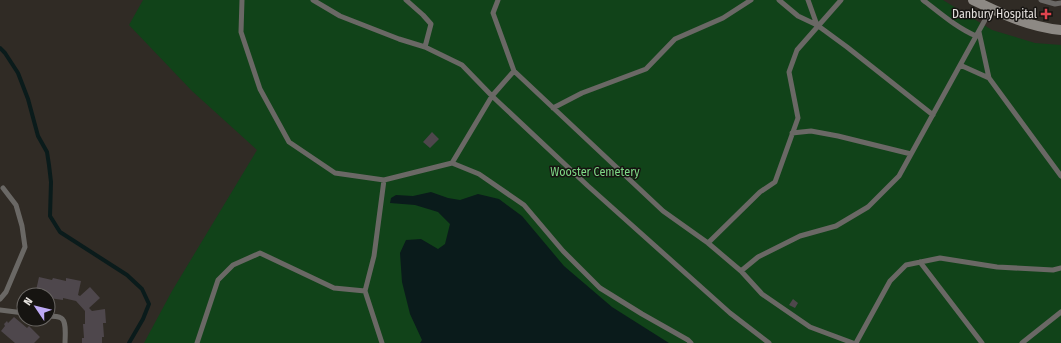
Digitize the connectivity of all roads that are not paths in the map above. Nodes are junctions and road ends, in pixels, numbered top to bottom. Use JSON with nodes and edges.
{"nodes":[{"id":1,"x":242,"y":0,"type":"edge"},
{"id":2,"x":313,"y":0,"type":"edge"},
{"id":3,"x":406,"y":0,"type":"edge"},
{"id":4,"x":498,"y":0,"type":"edge"},
{"id":5,"x":751,"y":0,"type":"edge"},
{"id":6,"x":779,"y":0,"type":"edge"},
{"id":7,"x":808,"y":0,"type":"edge"},
{"id":8,"x":840,"y":0,"type":"edge"},
{"id":9,"x":923,"y":0,"type":"edge"},
{"id":10,"x":973,"y":0,"type":"edge"},
{"id":11,"x":1041,"y":0,"type":"edge"},
{"id":12,"x":1061,"y":4,"type":"edge"},
{"id":13,"x":991,"y":9,"type":"junction"},
{"id":14,"x":817,"y":25,"type":"junction"},
{"id":15,"x":1061,"y":30,"type":"edge"},
{"id":16,"x":977,"y":34,"type":"junction"},
{"id":17,"x":425,"y":47,"type":"junction"},
{"id":18,"x":960,"y":65,"type":"junction"},
{"id":19,"x":514,"y":71,"type":"junction"},
{"id":20,"x":989,"y":78,"type":"junction"},
{"id":21,"x":492,"y":96,"type":"junction"},
{"id":22,"x":553,"y":108,"type":"junction"},
{"id":23,"x":933,"y":115,"type":"junction"},
{"id":24,"x":792,"y":133,"type":"junction"},
{"id":25,"x":911,"y":154,"type":"junction"},
{"id":26,"x":452,"y":163,"type":"junction"},
{"id":27,"x":1061,"y":176,"type":"edge"},
{"id":28,"x":384,"y":180,"type":"junction"},
{"id":29,"x":3,"y":188,"type":"dead end"},
{"id":30,"x":708,"y":243,"type":"junction"},
{"id":31,"x":920,"y":262,"type":"junction"},
{"id":32,"x":1061,"y":268,"type":"edge"},
{"id":33,"x":741,"y":272,"type":"junction"},
{"id":34,"x":365,"y":291,"type":"junction"},
{"id":35,"x":0,"y":298,"type":"edge"},
{"id":36,"x":0,"y":310,"type":"edge"},
{"id":37,"x":16,"y":312,"type":"edge"},
{"id":38,"x":1061,"y":312,"type":"edge"},
{"id":39,"x":56,"y":317,"type":"edge"},
{"id":40,"x":64,"y":343,"type":"edge"},
{"id":41,"x":197,"y":343,"type":"edge"},
{"id":42,"x":382,"y":343,"type":"edge"},
{"id":43,"x":691,"y":343,"type":"edge"},
{"id":44,"x":769,"y":343,"type":"edge"},
{"id":45,"x":855,"y":343,"type":"edge"},
{"id":46,"x":982,"y":343,"type":"edge"},
{"id":47,"x":1022,"y":343,"type":"edge"}],
"edges":[{"from":1,"to":28,"type":"lane"},
{"from":2,"to":17,"type":"lane"},
{"from":3,"to":17,"type":"lane"},
{"from":4,"to":19,"type":"lane"},
{"from":5,"to":22,"type":"lane"},
{"from":6,"to":14,"type":"lane"},
{"from":7,"to":14,"type":"lane"},
{"from":8,"to":14,"type":"lane"},
{"from":9,"to":16,"type":"lane"},
{"from":10,"to":13,"type":"street"},
{"from":11,"to":12,"type":"lane"},
{"from":13,"to":15,"type":"street"},
{"from":13,"to":16,"type":"lane"},
{"from":14,"to":23,"type":"lane"},
{"from":14,"to":24,"type":"lane"},
{"from":16,"to":18,"type":"lane"},
{"from":16,"to":20,"type":"lane"},
{"from":17,"to":21,"type":"lane"},
{"from":18,"to":20,"type":"lane"},
{"from":18,"to":23,"type":"lane"},
{"from":19,"to":21,"type":"lane"},
{"from":19,"to":22,"type":"lane"},
{"from":20,"to":27,"type":"lane"},
{"from":21,"to":26,"type":"lane"},
{"from":21,"to":44,"type":"lane"},
{"from":22,"to":30,"type":"lane"},
{"from":23,"to":25,"type":"lane"},
{"from":24,"to":25,"type":"lane"},
{"from":24,"to":30,"type":"lane"},
{"from":25,"to":33,"type":"lane"},
{"from":26,"to":28,"type":"lane"},
{"from":26,"to":43,"type":"lane"},
{"from":28,"to":34,"type":"lane"},
{"from":29,"to":35,"type":"lane"},
{"from":30,"to":33,"type":"lane"},
{"from":31,"to":32,"type":"lane"},
{"from":31,"to":45,"type":"lane"},
{"from":31,"to":46,"type":"lane"},
{"from":33,"to":45,"type":"lane"},
{"from":34,"to":41,"type":"lane"},
{"from":34,"to":42,"type":"lane"},
{"from":36,"to":37,"type":"lane"},
{"from":38,"to":47,"type":"lane"},
{"from":39,"to":40,"type":"lane"}]}
